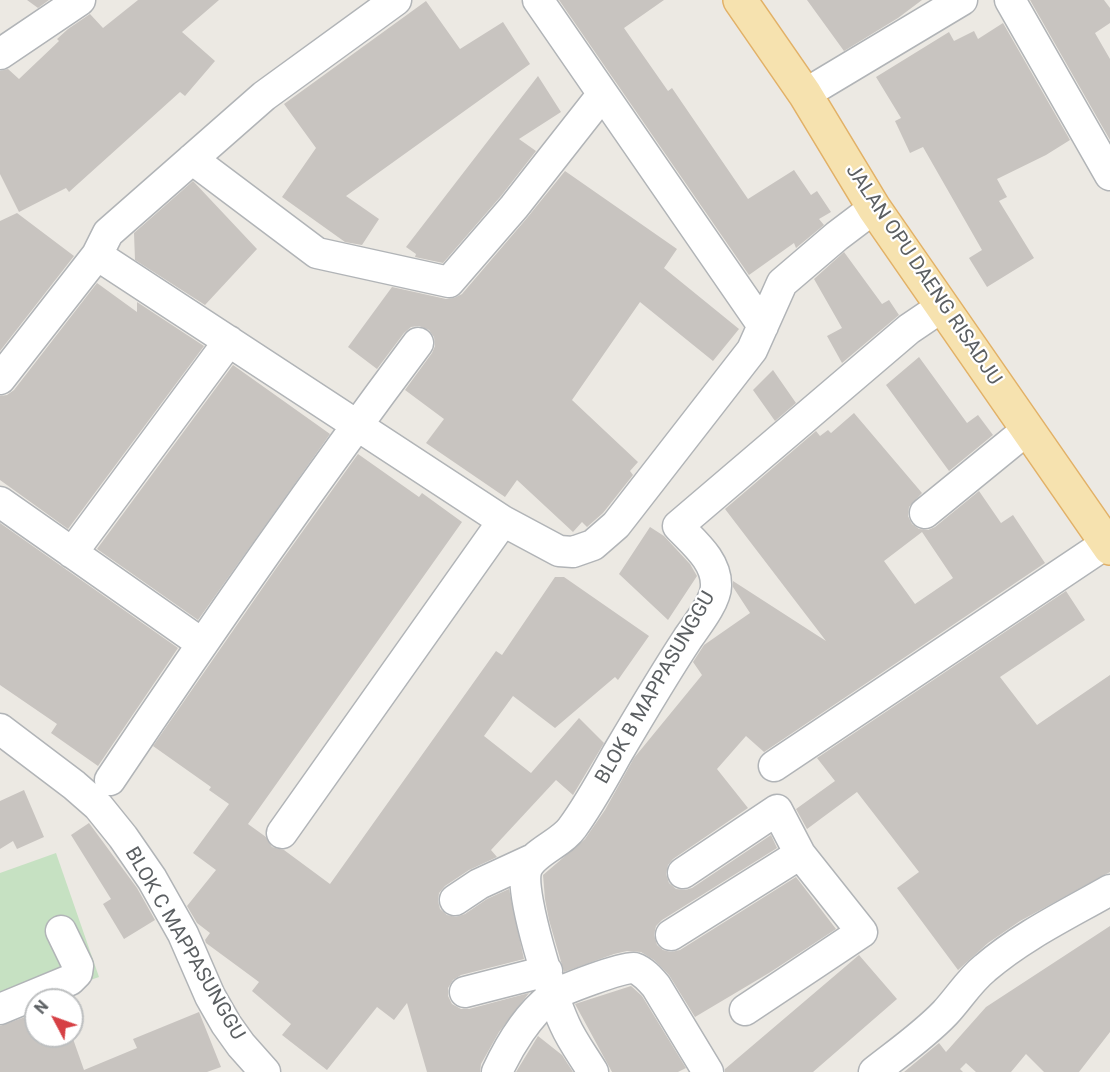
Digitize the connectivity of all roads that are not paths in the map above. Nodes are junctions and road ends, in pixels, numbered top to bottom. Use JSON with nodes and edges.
{"nodes":[{"id":1,"x":80,"y":0,"type":"edge"},
{"id":2,"x":396,"y":0,"type":"edge"},
{"id":3,"x":538,"y":0,"type":"edge"},
{"id":4,"x":740,"y":0,"type":"edge"},
{"id":5,"x":962,"y":0,"type":"edge"},
{"id":6,"x":1010,"y":0,"type":"edge"},
{"id":7,"x":0,"y":54,"type":"edge"},
{"id":8,"x":806,"y":94,"type":"junction"},
{"id":9,"x":602,"y":95,"type":"junction"},
{"id":10,"x":192,"y":159,"type":"junction"},
{"id":11,"x":1110,"y":175,"type":"edge"},
{"id":12,"x":874,"y":208,"type":"junction"},
{"id":13,"x":97,"y":255,"type":"junction"},
{"id":14,"x":943,"y":306,"type":"junction"},
{"id":15,"x":763,"y":326,"type":"junction"},
{"id":16,"x":229,"y":341,"type":"junction"},
{"id":17,"x":418,"y":342,"type":"dead end"},
{"id":18,"x":0,"y":379,"type":"edge"},
{"id":19,"x":357,"y":425,"type":"junction"},
{"id":20,"x":1028,"y":429,"type":"junction"},
{"id":21,"x":0,"y":502,"type":"edge"},
{"id":22,"x":925,"y":513,"type":"dead end"},
{"id":23,"x":502,"y":521,"type":"junction"},
{"id":24,"x":1108,"y":546,"type":"edge"},
{"id":25,"x":72,"y":553,"type":"junction"},
{"id":26,"x":201,"y":643,"type":"junction"},
{"id":27,"x":0,"y":729,"type":"edge"},
{"id":28,"x":110,"y":780,"type":"dead end"},
{"id":29,"x":777,"y":810,"type":"junction"},
{"id":30,"x":282,"y":833,"type":"dead end"},
{"id":31,"x":800,"y":854,"type":"junction"},
{"id":32,"x":531,"y":861,"type":"junction"},
{"id":33,"x":683,"y":873,"type":"dead end"},
{"id":34,"x":1110,"y":890,"type":"edge"},
{"id":35,"x":455,"y":900,"type":"dead end"},
{"id":36,"x":61,"y":931,"type":"dead end"},
{"id":37,"x":671,"y":935,"type":"dead end"},
{"id":38,"x":550,"y":983,"type":"junction"},
{"id":39,"x":465,"y":992,"type":"dead end"},
{"id":40,"x":0,"y":1009,"type":"edge"},
{"id":41,"x":745,"y":1010,"type":"dead end"},
{"id":42,"x":256,"y":1070,"type":"edge"},
{"id":43,"x":497,"y":1072,"type":"edge"},
{"id":44,"x":593,"y":1072,"type":"edge"},
{"id":45,"x":708,"y":1072,"type":"edge"},
{"id":46,"x":874,"y":1072,"type":"edge"}],
"edges":[{"from":1,"to":7,"type":"street"},
{"from":2,"to":10,"type":"street"},
{"from":3,"to":9,"type":"street"},
{"from":4,"to":8,"type":"main road","name":"JALAN OPU DAENG RISADJU"},
{"from":5,"to":8,"type":"street"},
{"from":6,"to":11,"type":"street"},
{"from":8,"to":12,"type":"main road","name":"JALAN OPU DAENG RISADJU"},
{"from":9,"to":10,"type":"street"},
{"from":9,"to":15,"type":"street"},
{"from":10,"to":13,"type":"street"},
{"from":12,"to":14,"type":"main road","name":"JALAN OPU DAENG RISADJU"},
{"from":12,"to":15,"type":"street"},
{"from":13,"to":16,"type":"street"},
{"from":13,"to":18,"type":"street"},
{"from":14,"to":20,"type":"main road","name":"JALAN OPU DAENG RISADJU"},
{"from":14,"to":32,"type":"street","name":"BLOK B MAPPASUNGGU"},
{"from":15,"to":23,"type":"street"},
{"from":16,"to":19,"type":"street"},
{"from":16,"to":25,"type":"street"},
{"from":17,"to":19,"type":"street"},
{"from":19,"to":23,"type":"street"},
{"from":19,"to":26,"type":"street"},
{"from":20,"to":22,"type":"street"},
{"from":20,"to":24,"type":"main road","name":"JALAN OPU DAENG RISADJU"},
{"from":21,"to":25,"type":"street"},
{"from":23,"to":30,"type":"street"},
{"from":24,"to":29,"type":"street"},
{"from":25,"to":26,"type":"street"},
{"from":26,"to":28,"type":"street"},
{"from":27,"to":42,"type":"street","name":"BLOK C MAPPASUNGGU"},
{"from":29,"to":31,"type":"street"},
{"from":29,"to":33,"type":"street"},
{"from":31,"to":37,"type":"street"},
{"from":31,"to":41,"type":"street"},
{"from":32,"to":35,"type":"street","name":"BLOK B MAPPASUNGGU"},
{"from":32,"to":38,"type":"street"},
{"from":34,"to":46,"type":"street"},
{"from":36,"to":40,"type":"street"},
{"from":38,"to":39,"type":"street"},
{"from":38,"to":43,"type":"street"},
{"from":38,"to":44,"type":"street"},
{"from":38,"to":45,"type":"street"}]}
